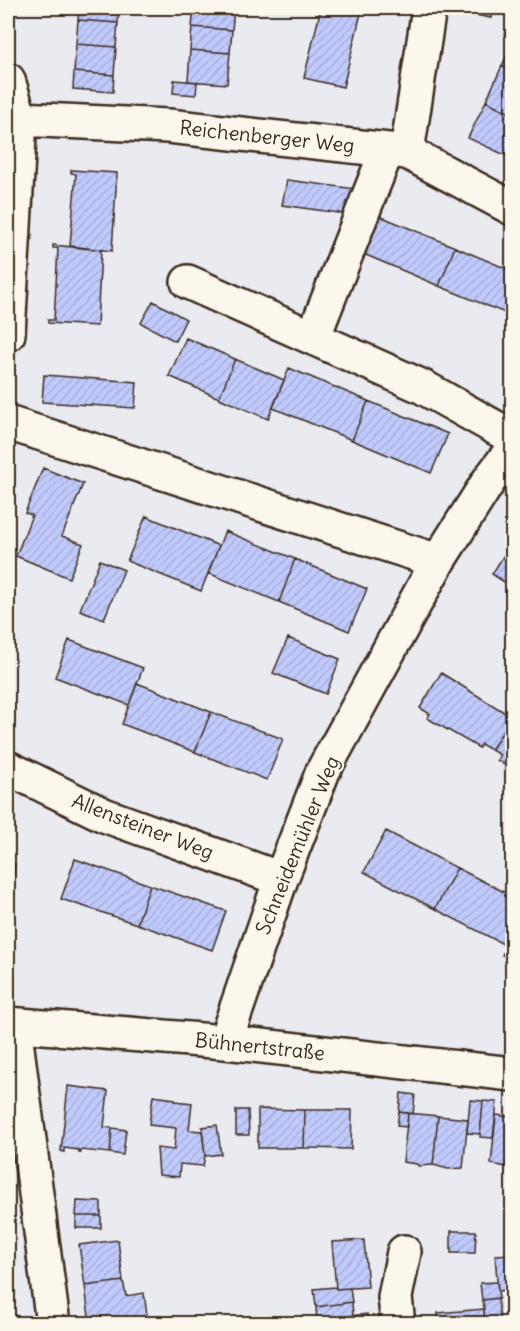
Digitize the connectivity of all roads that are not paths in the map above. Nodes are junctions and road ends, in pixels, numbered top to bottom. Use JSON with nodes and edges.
{"nodes":[{"id":1,"x":429,"y":8,"type":"edge"},
{"id":2,"x":8,"y":80,"type":"edge"},
{"id":3,"x":14,"y":117,"type":"edge"},
{"id":4,"x":397,"y":151,"type":"junction"},
{"id":5,"x":513,"y":208,"type":"edge"},
{"id":6,"x":188,"y":282,"type":"dead end"},
{"id":7,"x":8,"y":334,"type":"edge"},
{"id":8,"x":313,"y":338,"type":"junction"},
{"id":9,"x":8,"y":423,"type":"edge"},
{"id":10,"x":513,"y":437,"type":"edge"},
{"id":11,"x":513,"y":450,"type":"edge"},
{"id":12,"x":438,"y":561,"type":"junction"},
{"id":13,"x":8,"y":768,"type":"edge"},
{"id":14,"x":281,"y":879,"type":"junction"},
{"id":15,"x":11,"y":1024,"type":"edge"},
{"id":16,"x":225,"y":1042,"type":"junction"},
{"id":17,"x":513,"y":1074,"type":"edge"},
{"id":18,"x":404,"y":1252,"type":"dead end"},
{"id":19,"x":52,"y":1323,"type":"edge"},
{"id":20,"x":398,"y":1323,"type":"edge"}],
"edges":[{"from":1,"to":4,"type":"street"},
{"from":2,"to":3,"type":"street"},
{"from":3,"to":4,"type":"street","name":"Reichenberger Weg"},
{"from":3,"to":7,"type":"street"},
{"from":4,"to":5,"type":"street","name":"Reichenberger Weg"},
{"from":4,"to":8,"type":"street"},
{"from":6,"to":8,"type":"street"},
{"from":8,"to":10,"type":"street"},
{"from":9,"to":12,"type":"street"},
{"from":11,"to":12,"type":"street","name":"Schneidemühler Weg"},
{"from":12,"to":14,"type":"street","name":"Schneidemühler Weg"},
{"from":13,"to":14,"type":"street","name":"Allensteiner Weg"},
{"from":14,"to":16,"type":"street","name":"Schneidemühler Weg"},
{"from":15,"to":16,"type":"street","name":"Bühnertstraße"},
{"from":15,"to":19,"type":"street"},
{"from":16,"to":17,"type":"street","name":"Bühnertstraße"},
{"from":18,"to":20,"type":"street"}]}
